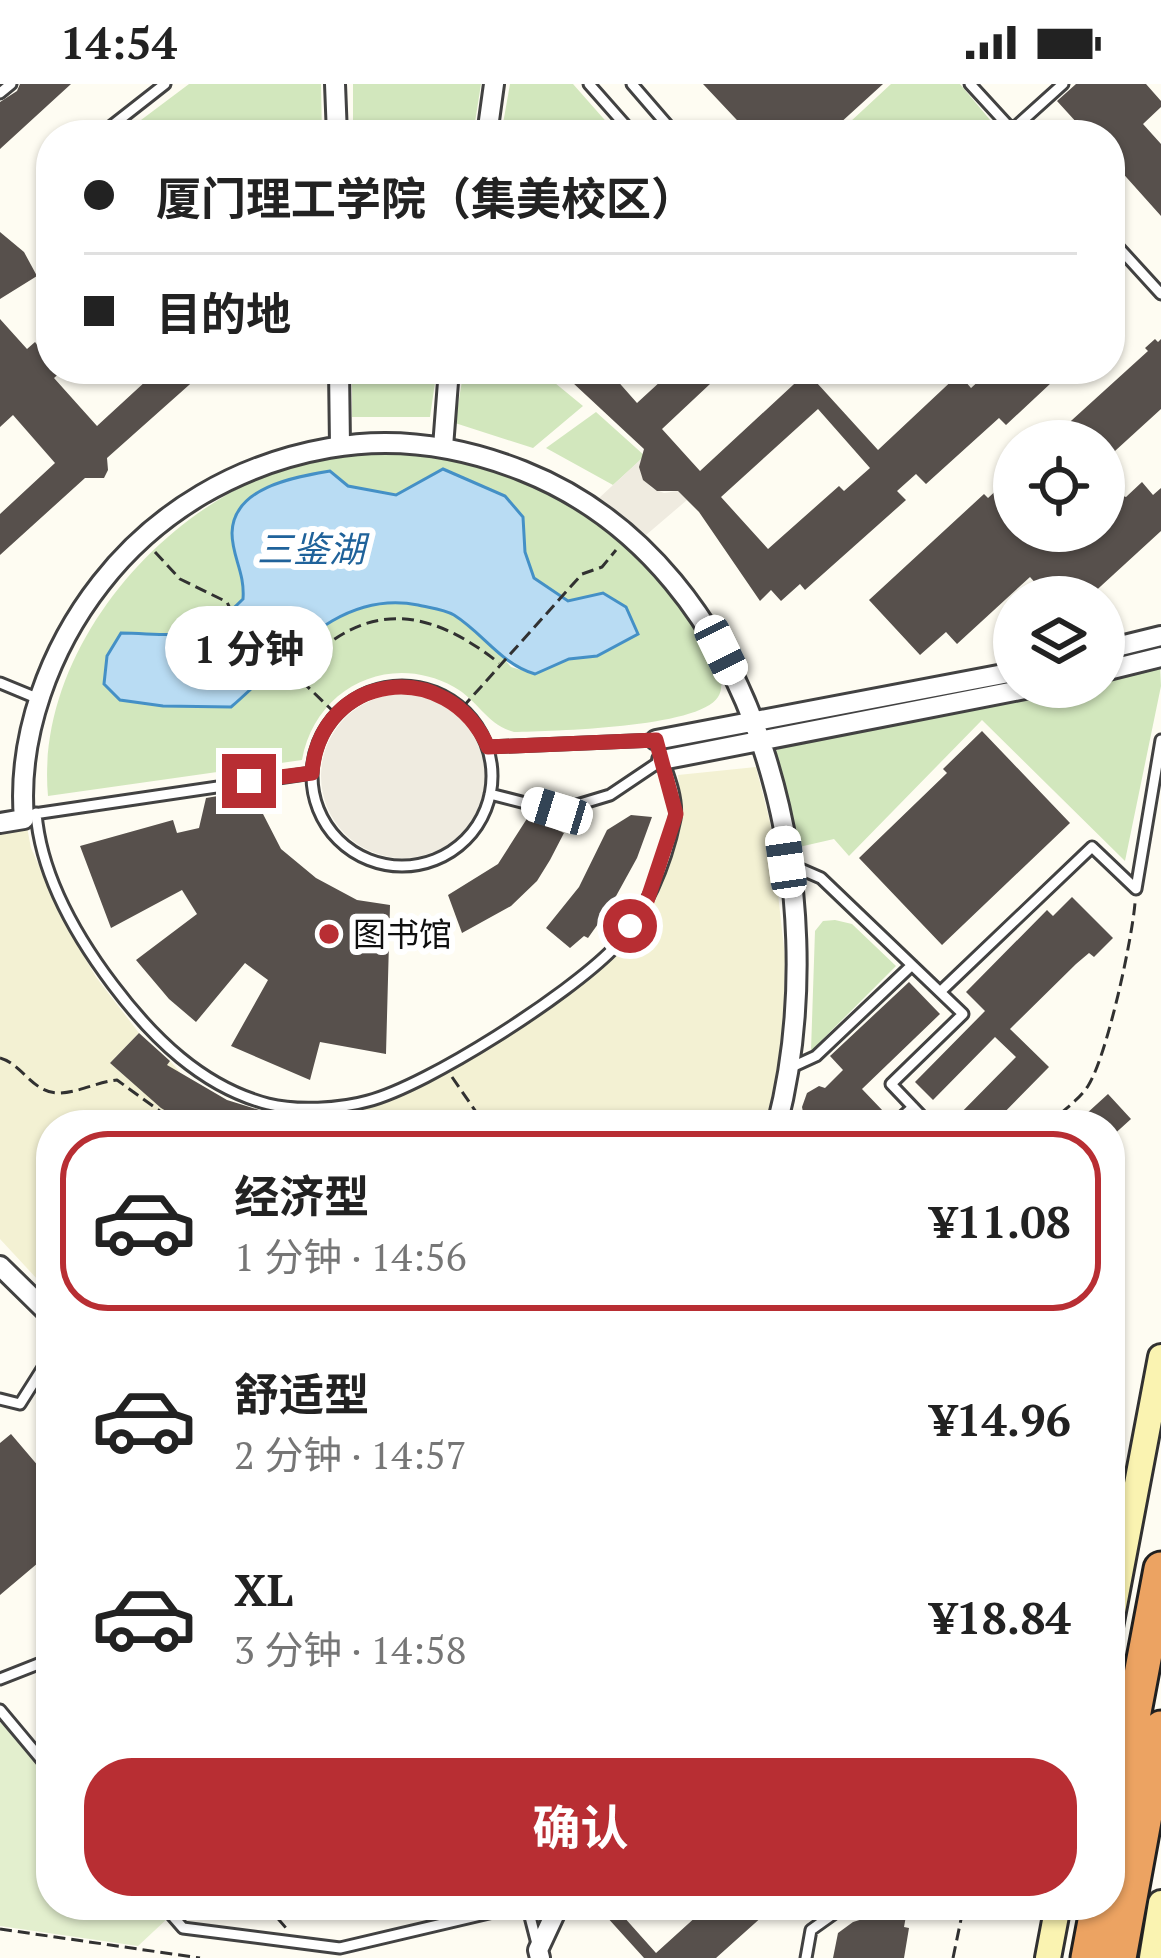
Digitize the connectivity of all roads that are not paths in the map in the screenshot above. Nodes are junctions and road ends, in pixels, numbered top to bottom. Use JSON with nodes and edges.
{"nodes":[{"id":1,"x":10,"y":84,"type":"edge"},
{"id":2,"x":165,"y":84,"type":"edge"},
{"id":3,"x":335,"y":84,"type":"edge"},
{"id":4,"x":494,"y":84,"type":"edge"},
{"id":5,"x":589,"y":84,"type":"edge"},
{"id":6,"x":632,"y":84,"type":"edge"},
{"id":7,"x":970,"y":84,"type":"edge"},
{"id":8,"x":1064,"y":84,"type":"edge"},
{"id":9,"x":0,"y":93,"type":"edge"},
{"id":10,"x":119,"y":120,"type":"edge"},
{"id":11,"x":336,"y":120,"type":"edge"},
{"id":12,"x":489,"y":120,"type":"edge"},
{"id":13,"x":621,"y":120,"type":"edge"},
{"id":14,"x":663,"y":120,"type":"edge"},
{"id":15,"x":1003,"y":120,"type":"edge"},
{"id":16,"x":1028,"y":120,"type":"edge"},
{"id":17,"x":1125,"y":254,"type":"edge"},
{"id":18,"x":1161,"y":294,"type":"edge"},
{"id":19,"x":339,"y":384,"type":"edge"},
{"id":20,"x":448,"y":384,"type":"edge"},
{"id":21,"x":340,"y":446,"type":"junction"},
{"id":22,"x":443,"y":447,"type":"junction"},
{"id":23,"x":1161,"y":636,"type":"edge"},
{"id":24,"x":1125,"y":645,"type":"edge"},
{"id":25,"x":1161,"y":657,"type":"edge"},
{"id":26,"x":1125,"y":665,"type":"edge"},
{"id":27,"x":993,"y":676,"type":"edge"},
{"id":28,"x":0,"y":683,"type":"edge"},
{"id":29,"x":993,"y":695,"type":"edge"},
{"id":30,"x":40,"y":700,"type":"junction"},
{"id":31,"x":752,"y":720,"type":"junction"},
{"id":32,"x":656,"y":740,"type":"junction"},
{"id":33,"x":1161,"y":740,"type":"edge"},
{"id":34,"x":760,"y":741,"type":"junction"},
{"id":35,"x":488,"y":747,"type":"junction"},
{"id":36,"x":662,"y":760,"type":"junction"},
{"id":37,"x":312,"y":773,"type":"junction"},
{"id":38,"x":490,"y":794,"type":"junction"},
{"id":39,"x":30,"y":816,"type":"junction"},
{"id":40,"x":0,"y":823,"type":"edge"},
{"id":41,"x":786,"y":862,"type":"junction"},
{"id":42,"x":912,"y":964,"type":"junction"},
{"id":43,"x":940,"y":992,"type":"junction"},
{"id":44,"x":792,"y":1066,"type":"junction"},
{"id":45,"x":913,"y":1107,"type":"junction"},
{"id":46,"x":781,"y":1110,"type":"edge"},
{"id":47,"x":910,"y":1110,"type":"edge"},
{"id":48,"x":916,"y":1110,"type":"edge"},
{"id":49,"x":0,"y":1266,"type":"edge"},
{"id":50,"x":36,"y":1301,"type":"edge"},
{"id":51,"x":1161,"y":1357,"type":"edge"},
{"id":52,"x":36,"y":1379,"type":"edge"},
{"id":53,"x":0,"y":1400,"type":"edge"},
{"id":54,"x":1125,"y":1548,"type":"edge"},
{"id":55,"x":1161,"y":1569,"type":"edge"},
{"id":56,"x":36,"y":1665,"type":"edge"},
{"id":57,"x":0,"y":1679,"type":"edge"},
{"id":58,"x":0,"y":1710,"type":"edge"},
{"id":59,"x":1161,"y":1728,"type":"edge"},
{"id":60,"x":36,"y":1753,"type":"edge"},
{"id":61,"x":1125,"y":1760,"type":"edge"},
{"id":62,"x":1161,"y":1903,"type":"edge"},
{"id":63,"x":176,"y":1920,"type":"edge"},
{"id":64,"x":460,"y":1920,"type":"edge"},
{"id":65,"x":529,"y":1920,"type":"edge"},
{"id":66,"x":553,"y":1920,"type":"edge"},
{"id":67,"x":826,"y":1920,"type":"edge"},
{"id":68,"x":1055,"y":1920,"type":"edge"},
{"id":69,"x":1095,"y":1920,"type":"edge"},
{"id":70,"x":539,"y":1954,"type":"edge"},
{"id":71,"x":806,"y":1958,"type":"edge"},
{"id":72,"x":1048,"y":1958,"type":"edge"},
{"id":73,"x":1088,"y":1958,"type":"edge"},
{"id":74,"x":1118,"y":1958,"type":"edge"},
{"id":75,"x":1151,"y":1958,"type":"edge"}],
"edges":[{"from":1,"to":9,"type":"lane"},
{"from":2,"to":10,"type":"lane"},
{"from":3,"to":11,"type":"street"},
{"from":4,"to":12,"type":"street"},
{"from":5,"to":13,"type":"lane"},
{"from":6,"to":14,"type":"lane"},
{"from":7,"to":15,"type":"lane"},
{"from":8,"to":16,"type":"lane"},
{"from":17,"to":18,"type":"lane"},
{"from":19,"to":21,"type":"street"},
{"from":20,"to":22,"type":"street"},
{"from":21,"to":22,"type":"street"},
{"from":21,"to":30,"type":"street"},
{"from":22,"to":31,"type":"street"},
{"from":23,"to":24,"type":"street"},
{"from":25,"to":26,"type":"street"},
{"from":27,"to":31,"type":"street"},
{"from":28,"to":30,"type":"lane"},
{"from":29,"to":34,"type":"street"},
{"from":30,"to":39,"type":"street"},
{"from":31,"to":32,"type":"street"},
{"from":31,"to":34,"type":"street"},
{"from":32,"to":35,"type":"lane"},
{"from":32,"to":36,"type":"lane"},
{"from":33,"to":43,"type":"lane"},
{"from":34,"to":36,"type":"street"},
{"from":34,"to":41,"type":"street"},
{"from":35,"to":37,"type":"lane"},
{"from":35,"to":38,"type":"lane"},
{"from":36,"to":38,"type":"lane"},
{"from":36,"to":39,"type":"lane"},
{"from":37,"to":38,"type":"lane"},
{"from":37,"to":39,"type":"lane"},
{"from":39,"to":40,"type":"street"},
{"from":41,"to":42,"type":"lane"},
{"from":41,"to":44,"type":"street"},
{"from":42,"to":43,"type":"lane"},
{"from":42,"to":44,"type":"lane"},
{"from":43,"to":45,"type":"lane"},
{"from":44,"to":46,"type":"street"},
{"from":45,"to":47,"type":"lane"},
{"from":45,"to":48,"type":"lane"},
{"from":49,"to":50,"type":"street"},
{"from":51,"to":54,"type":"street"},
{"from":52,"to":53,"type":"lane"},
{"from":55,"to":61,"type":"highway"},
{"from":56,"to":57,"type":"lane"},
{"from":58,"to":60,"type":"lane"},
{"from":59,"to":74,"type":"highway"},
{"from":62,"to":75,"type":"street"},
{"from":63,"to":64,"type":"lane"},
{"from":65,"to":70,"type":"lane"},
{"from":66,"to":70,"type":"street"},
{"from":67,"to":71,"type":"lane"},
{"from":68,"to":72,"type":"street"},
{"from":69,"to":73,"type":"highway"}]}
